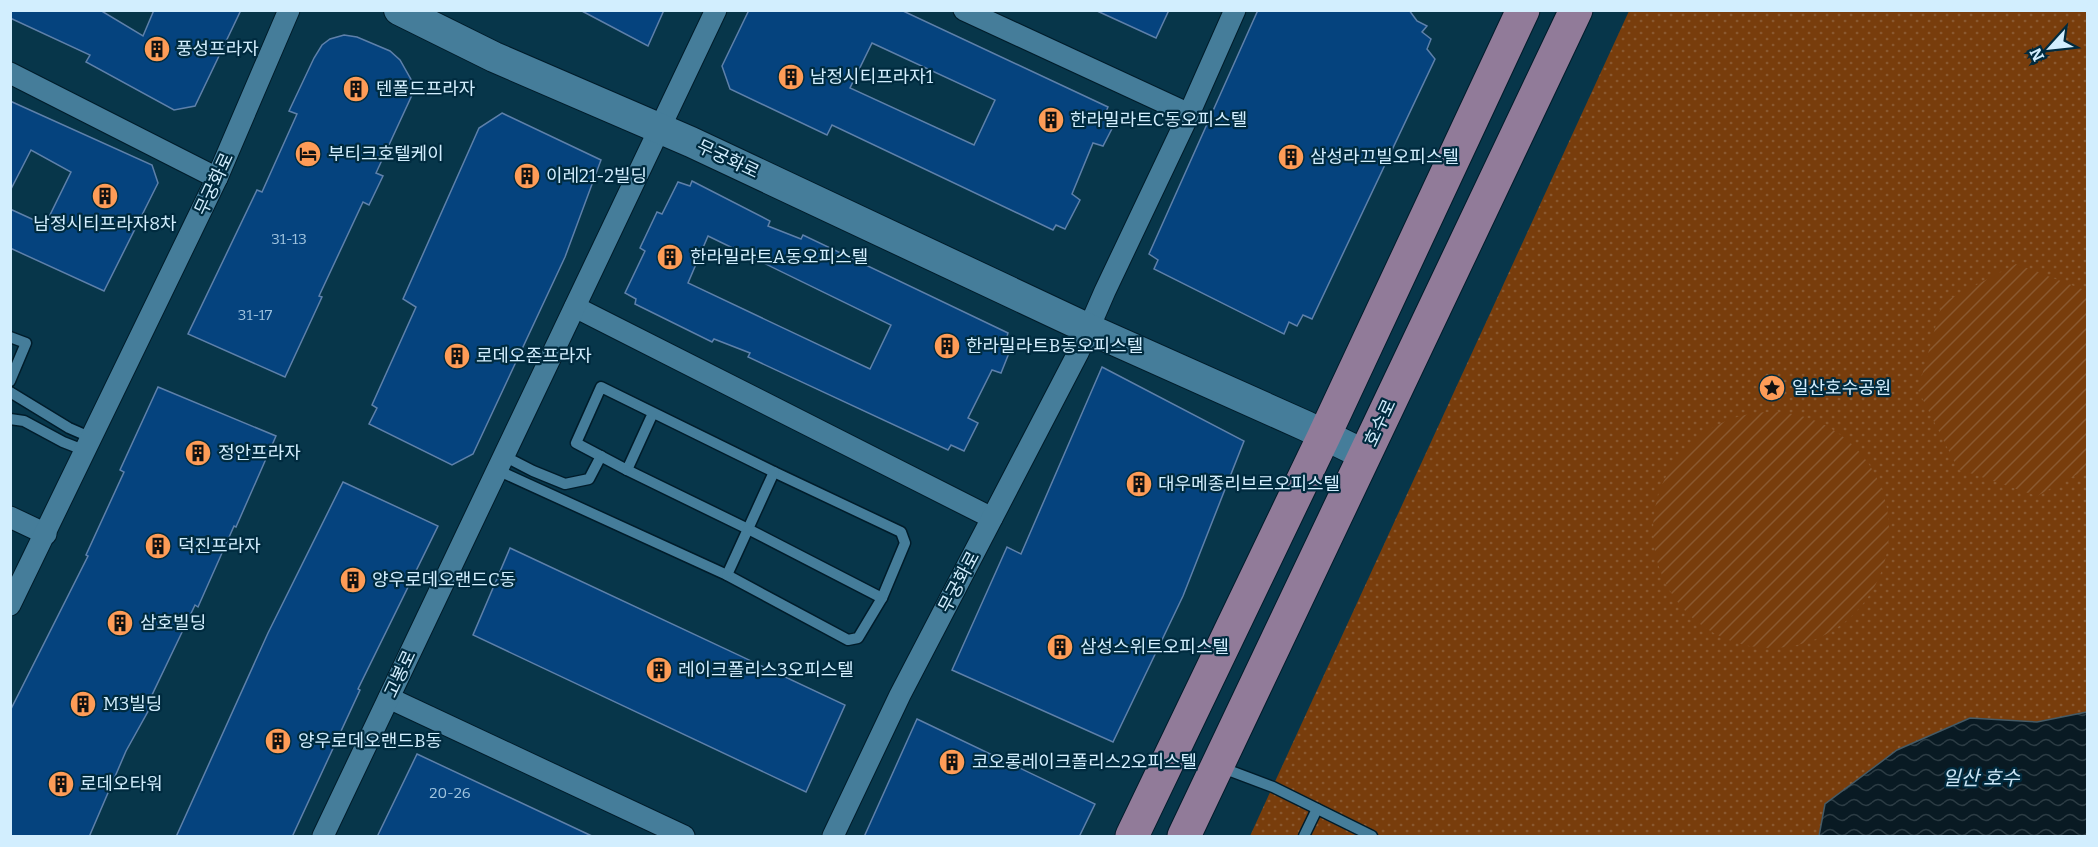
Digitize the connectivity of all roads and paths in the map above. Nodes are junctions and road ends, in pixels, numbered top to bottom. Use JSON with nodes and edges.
{"nodes":[{"id":1,"x":289,"y":10,"type":"edge"},
{"id":2,"x":399,"y":10,"type":"edge"},
{"id":3,"x":716,"y":10,"type":"edge"},
{"id":4,"x":964,"y":10,"type":"edge"},
{"id":5,"x":1235,"y":10,"type":"edge"},
{"id":6,"x":1523,"y":10,"type":"edge"},
{"id":7,"x":1576,"y":10,"type":"edge"},
{"id":8,"x":10,"y":73,"type":"edge"},
{"id":9,"x":1190,"y":114,"type":"junction"},
{"id":10,"x":660,"y":129,"type":"junction"},
{"id":11,"x":217,"y":178,"type":"junction"},
{"id":12,"x":575,"y":307,"type":"junction"},
{"id":13,"x":1089,"y":329,"type":"junction"},
{"id":14,"x":10,"y":337,"type":"edge"},
{"id":15,"x":10,"y":381,"type":"edge"},
{"id":16,"x":10,"y":392,"type":"edge"},
{"id":17,"x":653,"y":413,"type":"junction"},
{"id":18,"x":10,"y":419,"type":"edge"},
{"id":19,"x":1324,"y":436,"type":"junction"},
{"id":20,"x":90,"y":444,"type":"junction"},
{"id":21,"x":1365,"y":455,"type":"junction"},
{"id":22,"x":601,"y":456,"type":"junction"},
{"id":23,"x":500,"y":463,"type":"junction"},
{"id":24,"x":627,"y":470,"type":"junction"},
{"id":25,"x":774,"y":472,"type":"junction"},
{"id":26,"x":10,"y":518,"type":"edge"},
{"id":27,"x":992,"y":518,"type":"junction"},
{"id":28,"x":748,"y":529,"type":"junction"},
{"id":29,"x":46,"y":534,"type":"junction"},
{"id":30,"x":727,"y":575,"type":"junction"},
{"id":31,"x":882,"y":598,"type":"junction"},
{"id":32,"x":10,"y":605,"type":"edge"},
{"id":33,"x":389,"y":698,"type":"junction"},
{"id":34,"x":1218,"y":766,"type":"junction"},
{"id":35,"x":1317,"y":808,"type":"junction"},
{"id":36,"x":1370,"y":836,"type":"edge"},
{"id":37,"x":323,"y":837,"type":"edge"},
{"id":38,"x":684,"y":837,"type":"edge"},
{"id":39,"x":833,"y":837,"type":"edge"},
{"id":40,"x":1132,"y":837,"type":"edge"},
{"id":41,"x":1184,"y":837,"type":"edge"},
{"id":42,"x":1304,"y":837,"type":"edge"}],
"edges":[{"from":1,"to":11,"type":"street","name":"무궁화로"},
{"from":2,"to":10,"type":"main road","name":"무궁화로"},
{"from":3,"to":10,"type":"street"},
{"from":4,"to":9,"type":"street"},
{"from":5,"to":9,"type":"street","name":"무궁화로"},
{"from":6,"to":19,"type":"main road"},
{"from":7,"to":21,"type":"main road","name":"호수로"},
{"from":8,"to":11,"type":"street"},
{"from":9,"to":13,"type":"street","name":"무궁화로"},
{"from":10,"to":12,"type":"street"},
{"from":10,"to":13,"type":"main road","name":"무궁화로"},
{"from":11,"to":20,"type":"street","name":"무궁화로"},
{"from":12,"to":23,"type":"street"},
{"from":12,"to":27,"type":"street"},
{"from":13,"to":19,"type":"main road","name":"무궁화로"},
{"from":13,"to":27,"type":"street","name":"무궁화로"},
{"from":14,"to":15,"type":"lane"},
{"from":16,"to":20,"type":"lane"},
{"from":17,"to":22,"type":"lane"},
{"from":17,"to":24,"type":"lane"},
{"from":17,"to":25,"type":"lane"},
{"from":18,"to":20,"type":"lane"},
{"from":19,"to":21,"type":"main road","name":"무궁화로"},
{"from":19,"to":40,"type":"main road"},
{"from":20,"to":29,"type":"street"},
{"from":21,"to":34,"type":"main road","name":"호수로"},
{"from":22,"to":23,"type":"lane"},
{"from":22,"to":24,"type":"lane"},
{"from":23,"to":30,"type":"lane"},
{"from":23,"to":33,"type":"street","name":"고봉로"},
{"from":24,"to":28,"type":"lane"},
{"from":25,"to":28,"type":"lane"},
{"from":25,"to":31,"type":"lane"},
{"from":26,"to":29,"type":"street"},
{"from":27,"to":39,"type":"street","name":"무궁화로"},
{"from":28,"to":30,"type":"lane"},
{"from":28,"to":31,"type":"lane"},
{"from":29,"to":32,"type":"street"},
{"from":30,"to":31,"type":"lane"},
{"from":33,"to":37,"type":"street","name":"고봉로"},
{"from":33,"to":38,"type":"street"},
{"from":34,"to":35,"type":"lane"},
{"from":34,"to":41,"type":"main road","name":"호수로"},
{"from":35,"to":36,"type":"lane"},
{"from":35,"to":42,"type":"lane"}]}
